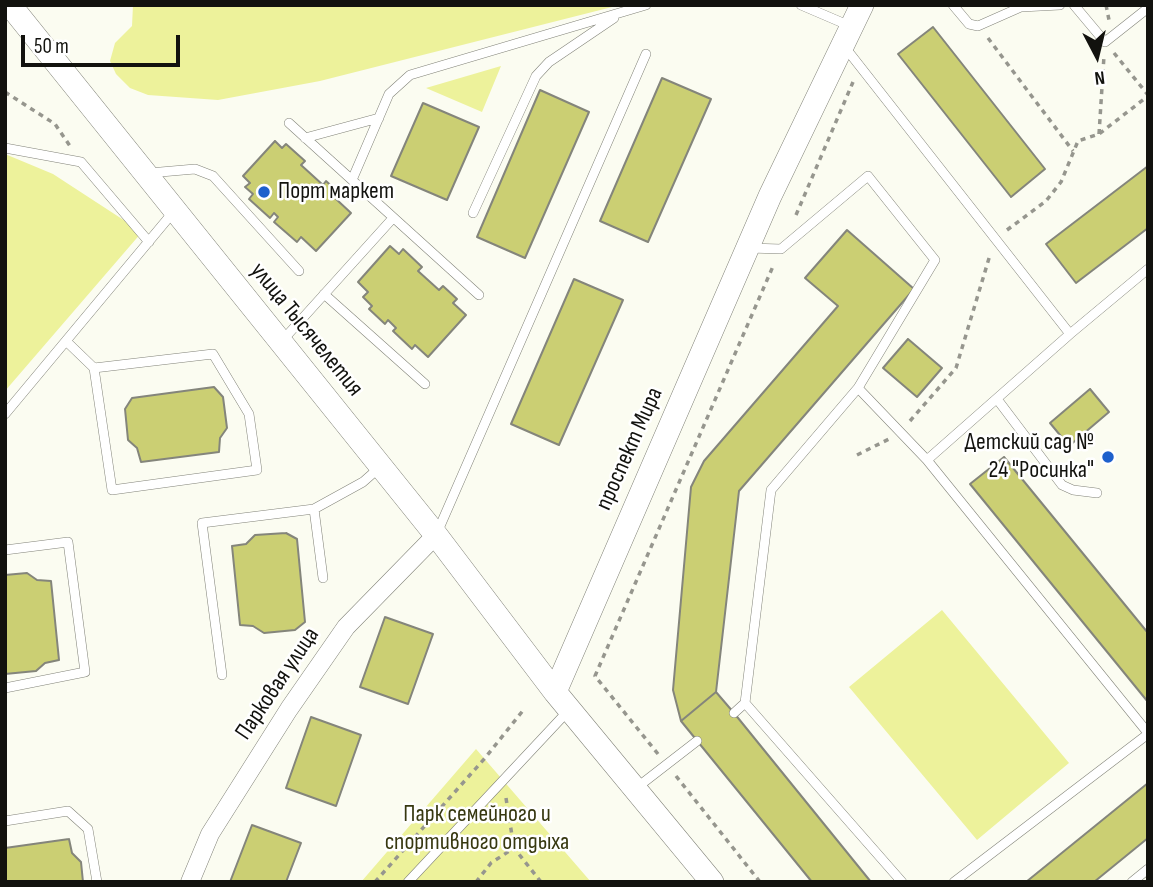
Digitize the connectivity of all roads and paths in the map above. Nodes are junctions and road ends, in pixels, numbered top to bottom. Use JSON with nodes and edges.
{"nodes":[{"id":1,"x":10,"y":5,"type":"edge"},
{"id":2,"x":646,"y":5,"type":"edge"},
{"id":3,"x":801,"y":5,"type":"edge"},
{"id":4,"x":862,"y":5,"type":"edge"},
{"id":5,"x":953,"y":5,"type":"edge"},
{"id":6,"x":1060,"y":5,"type":"edge"},
{"id":7,"x":1074,"y":5,"type":"edge"},
{"id":8,"x":1148,"y":8,"type":"edge"},
{"id":9,"x":622,"y":13,"type":"junction"},
{"id":10,"x":978,"y":26,"type":"junction"},
{"id":11,"x":847,"y":36,"type":"junction"},
{"id":12,"x":1105,"y":42,"type":"junction"},
{"id":13,"x":646,"y":54,"type":"dead end"},
{"id":14,"x":853,"y":82,"type":"dead end"},
{"id":15,"x":5,"y":92,"type":"edge"},
{"id":16,"x":1148,"y":96,"type":"edge"},
{"id":17,"x":379,"y":118,"type":"junction"},
{"id":18,"x":289,"y":123,"type":"dead end"},
{"id":19,"x":1099,"y":134,"type":"junction"},
{"id":20,"x":305,"y":138,"type":"junction"},
{"id":21,"x":5,"y":148,"type":"edge"},
{"id":22,"x":1073,"y":151,"type":"junction"},
{"id":23,"x":81,"y":162,"type":"junction"},
{"id":24,"x":147,"y":173,"type":"junction"},
{"id":25,"x":352,"y":180,"type":"junction"},
{"id":26,"x":176,"y":209,"type":"junction"},
{"id":27,"x":473,"y":213,"type":"dead end"},
{"id":28,"x":393,"y":218,"type":"junction"},
{"id":29,"x":995,"y":239,"type":"junction"},
{"id":30,"x":149,"y":242,"type":"junction"},
{"id":31,"x":747,"y":248,"type":"junction"},
{"id":32,"x":781,"y":249,"type":"junction"},
{"id":33,"x":1148,"y":269,"type":"edge"},
{"id":34,"x":299,"y":271,"type":"dead end"},
{"id":35,"x":324,"y":294,"type":"junction"},
{"id":36,"x":479,"y":295,"type":"dead end"},
{"id":37,"x":1070,"y":334,"type":"junction"},
{"id":38,"x":66,"y":341,"type":"junction"},
{"id":39,"x":282,"y":341,"type":"junction"},
{"id":40,"x":94,"y":368,"type":"junction"},
{"id":41,"x":425,"y":384,"type":"dead end"},
{"id":42,"x":858,"y":388,"type":"junction"},
{"id":43,"x":997,"y":399,"type":"junction"},
{"id":44,"x":5,"y":414,"type":"edge"},
{"id":45,"x":901,"y":433,"type":"junction"},
{"id":46,"x":857,"y":455,"type":"dead end"},
{"id":47,"x":927,"y":460,"type":"junction"},
{"id":48,"x":381,"y":466,"type":"junction"},
{"id":49,"x":1097,"y":493,"type":"dead end"},
{"id":50,"x":314,"y":509,"type":"junction"},
{"id":51,"x":436,"y":534,"type":"junction"},
{"id":52,"x":5,"y":550,"type":"edge"},
{"id":53,"x":323,"y":578,"type":"dead end"},
{"id":54,"x":222,"y":675,"type":"dead end"},
{"id":55,"x":5,"y":688,"type":"edge"},
{"id":56,"x":562,"y":701,"type":"junction"},
{"id":57,"x":745,"y":703,"type":"junction"},
{"id":58,"x":525,"y":708,"type":"dead end"},
{"id":59,"x":734,"y":713,"type":"dead end"},
{"id":60,"x":1148,"y":733,"type":"edge"},
{"id":61,"x":697,"y":741,"type":"dead end"},
{"id":62,"x":666,"y":764,"type":"junction"},
{"id":63,"x":502,"y":778,"type":"junction"},
{"id":64,"x":635,"y":789,"type":"junction"},
{"id":65,"x":5,"y":821,"type":"edge"},
{"id":66,"x":514,"y":848,"type":"junction"},
{"id":67,"x":1148,"y":869,"type":"edge"},
{"id":68,"x":97,"y":882,"type":"edge"},
{"id":69,"x":190,"y":882,"type":"edge"},
{"id":70,"x":375,"y":882,"type":"edge"},
{"id":71,"x":408,"y":882,"type":"edge"},
{"id":72,"x":476,"y":882,"type":"edge"},
{"id":73,"x":541,"y":882,"type":"edge"},
{"id":74,"x":712,"y":882,"type":"edge"},
{"id":75,"x":760,"y":882,"type":"edge"},
{"id":76,"x":902,"y":882,"type":"edge"},
{"id":77,"x":954,"y":882,"type":"edge"},
{"id":78,"x":1132,"y":882,"type":"edge"}],
"edges":[{"from":1,"to":24,"type":"street","name":"улица Тысячелетия"},
{"from":2,"to":9,"type":"lane"},
{"from":3,"to":11,"type":"lane"},
{"from":4,"to":11,"type":"street","name":"проспект Мира"},
{"from":5,"to":10,"type":"lane"},
{"from":6,"to":10,"type":"lane"},
{"from":7,"to":12,"type":"lane"},
{"from":8,"to":12,"type":"lane"},
{"from":9,"to":17,"type":"lane"},
{"from":9,"to":27,"type":"lane"},
{"from":10,"to":22,"type":"path"},
{"from":11,"to":29,"type":"lane"},
{"from":11,"to":31,"type":"street","name":"проспект Мира"},
{"from":12,"to":16,"type":"path"},
{"from":12,"to":19,"type":"path"},
{"from":13,"to":51,"type":"lane"},
{"from":14,"to":32,"type":"path"},
{"from":15,"to":23,"type":"path"},
{"from":16,"to":19,"type":"path"},
{"from":17,"to":20,"type":"lane"},
{"from":17,"to":25,"type":"lane"},
{"from":18,"to":20,"type":"lane"},
{"from":19,"to":22,"type":"path"},
{"from":20,"to":25,"type":"lane"},
{"from":21,"to":23,"type":"lane"},
{"from":22,"to":29,"type":"path"},
{"from":23,"to":30,"type":"lane"},
{"from":24,"to":26,"type":"street","name":"улица Тысячелетия"},
{"from":24,"to":34,"type":"lane"},
{"from":25,"to":28,"type":"lane"},
{"from":26,"to":30,"type":"lane"},
{"from":26,"to":39,"type":"street","name":"улица Тысячелетия"},
{"from":28,"to":35,"type":"lane"},
{"from":28,"to":36,"type":"lane"},
{"from":29,"to":37,"type":"lane"},
{"from":29,"to":45,"type":"path"},
{"from":30,"to":38,"type":"lane"},
{"from":31,"to":32,"type":"lane"},
{"from":31,"to":56,"type":"street","name":"проспект Мира"},
{"from":32,"to":42,"type":"lane"},
{"from":32,"to":62,"type":"path"},
{"from":33,"to":37,"type":"lane"},
{"from":35,"to":39,"type":"lane"},
{"from":35,"to":41,"type":"lane"},
{"from":37,"to":43,"type":"lane"},
{"from":38,"to":40,"type":"lane"},
{"from":38,"to":44,"type":"lane"},
{"from":39,"to":48,"type":"street","name":"улица Тысячелетия"},
{"from":40,"to":40,"type":"lane"},
{"from":42,"to":45,"type":"lane"},
{"from":42,"to":57,"type":"lane"},
{"from":43,"to":47,"type":"lane"},
{"from":43,"to":49,"type":"lane"},
{"from":45,"to":46,"type":"path"},
{"from":45,"to":47,"type":"lane"},
{"from":47,"to":60,"type":"lane"},
{"from":48,"to":50,"type":"lane"},
{"from":48,"to":51,"type":"street","name":"улица Тысячелетия"},
{"from":50,"to":53,"type":"lane"},
{"from":50,"to":54,"type":"lane"},
{"from":51,"to":56,"type":"street","name":"улица Тысячелетия"},
{"from":51,"to":69,"type":"street","name":"Парковая улица"},
{"from":52,"to":55,"type":"lane"},
{"from":56,"to":63,"type":"lane"},
{"from":56,"to":64,"type":"street"},
{"from":57,"to":59,"type":"lane"},
{"from":57,"to":76,"type":"lane"},
{"from":58,"to":70,"type":"path"},
{"from":60,"to":77,"type":"lane"},
{"from":61,"to":62,"type":"lane"},
{"from":62,"to":64,"type":"lane"},
{"from":62,"to":75,"type":"path"},
{"from":63,"to":66,"type":"path"},
{"from":63,"to":71,"type":"lane"},
{"from":64,"to":74,"type":"street"},
{"from":65,"to":68,"type":"lane"},
{"from":66,"to":72,"type":"path"},
{"from":66,"to":73,"type":"path"},
{"from":67,"to":78,"type":"lane"}]}
